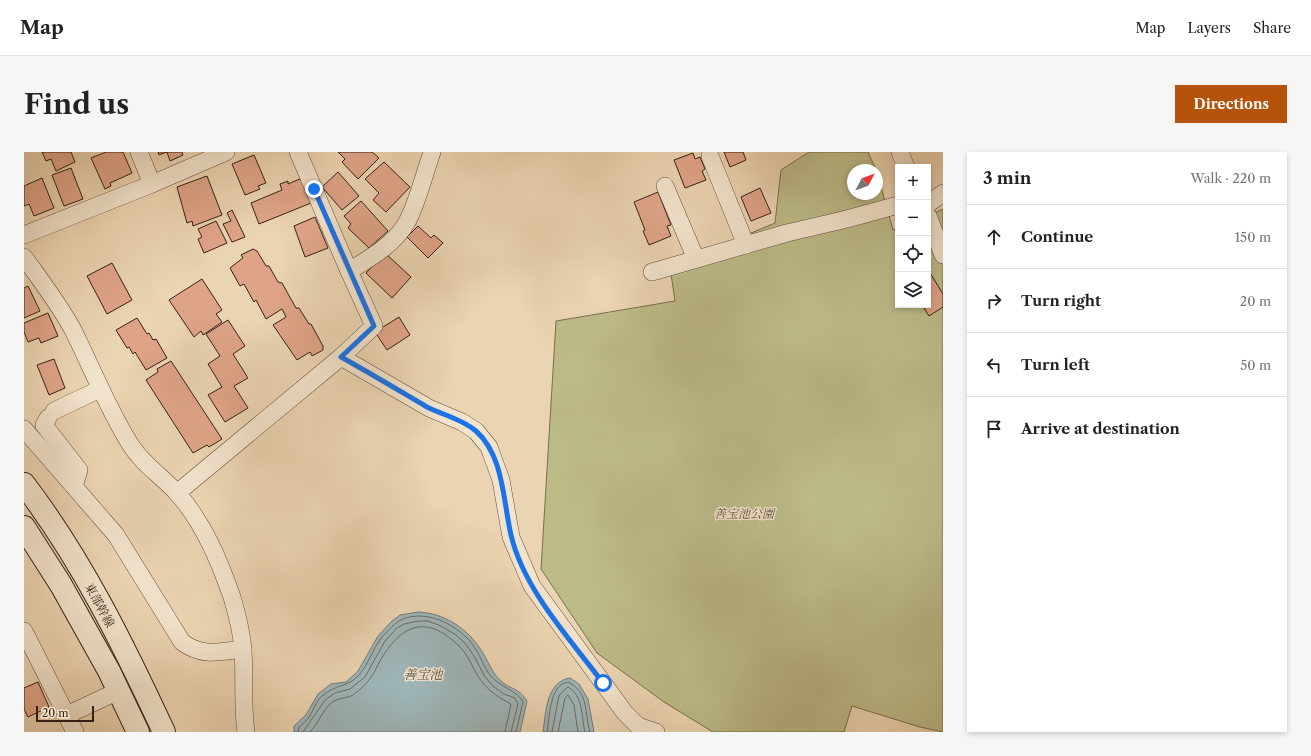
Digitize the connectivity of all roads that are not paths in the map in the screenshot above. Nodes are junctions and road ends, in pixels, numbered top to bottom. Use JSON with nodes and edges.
{"nodes":[{"id":1,"x":139,"y":152,"type":"edge"},
{"id":2,"x":226,"y":152,"type":"edge"},
{"id":3,"x":298,"y":152,"type":"edge"},
{"id":4,"x":432,"y":152,"type":"edge"},
{"id":5,"x":900,"y":152,"type":"edge"},
{"id":6,"x":710,"y":156,"type":"dead end"},
{"id":7,"x":905,"y":164,"type":"edge"},
{"id":8,"x":152,"y":184,"type":"junction"},
{"id":9,"x":665,"y":186,"type":"dead end"},
{"id":10,"x":943,"y":193,"type":"edge"},
{"id":11,"x":931,"y":202,"type":"edge"},
{"id":12,"x":895,"y":206,"type":"edge"},
{"id":13,"x":931,"y":224,"type":"edge"},
{"id":14,"x":24,"y":235,"type":"edge"},
{"id":15,"x":746,"y":245,"type":"junction"},
{"id":16,"x":943,"y":255,"type":"edge"},
{"id":17,"x":24,"y":257,"type":"edge"},
{"id":18,"x":696,"y":259,"type":"junction"},
{"id":19,"x":349,"y":271,"type":"junction"},
{"id":20,"x":652,"y":272,"type":"dead end"},
{"id":21,"x":341,"y":357,"type":"junction"},
{"id":22,"x":100,"y":389,"type":"junction"},
{"id":23,"x":24,"y":430,"type":"edge"},
{"id":24,"x":24,"y":484,"type":"edge"},
{"id":25,"x":74,"y":486,"type":"junction"},
{"id":26,"x":177,"y":493,"type":"junction"},
{"id":27,"x":24,"y":527,"type":"edge"},
{"id":28,"x":24,"y":631,"type":"edge"},
{"id":29,"x":243,"y":649,"type":"junction"},
{"id":30,"x":118,"y":691,"type":"junction"},
{"id":31,"x":67,"y":715,"type":"junction"},
{"id":32,"x":75,"y":732,"type":"edge"},
{"id":33,"x":138,"y":732,"type":"edge"},
{"id":34,"x":164,"y":732,"type":"edge"},
{"id":35,"x":246,"y":732,"type":"edge"},
{"id":36,"x":656,"y":732,"type":"edge"}],
"edges":[{"from":1,"to":8,"type":"street"},
{"from":2,"to":8,"type":"street"},
{"from":3,"to":19,"type":"street"},
{"from":4,"to":19,"type":"street"},
{"from":5,"to":7,"type":"street"},
{"from":6,"to":15,"type":"street"},
{"from":8,"to":14,"type":"street"},
{"from":9,"to":18,"type":"street"},
{"from":10,"to":11,"type":"street"},
{"from":12,"to":15,"type":"street"},
{"from":13,"to":16,"type":"street"},
{"from":15,"to":18,"type":"street"},
{"from":17,"to":22,"type":"street"},
{"from":18,"to":20,"type":"street"},
{"from":19,"to":21,"type":"street"},
{"from":21,"to":26,"type":"street"},
{"from":21,"to":36,"type":"street"},
{"from":22,"to":25,"type":"street"},
{"from":22,"to":26,"type":"street"},
{"from":23,"to":25,"type":"street"},
{"from":24,"to":34,"type":"main road","name":"東部幹線"},
{"from":25,"to":29,"type":"street"},
{"from":26,"to":29,"type":"street"},
{"from":27,"to":30,"type":"main road","name":"東部幹線"},
{"from":28,"to":31,"type":"street"},
{"from":29,"to":35,"type":"street"},
{"from":30,"to":31,"type":"street"},
{"from":30,"to":33,"type":"main road","name":"東部幹線"},
{"from":31,"to":32,"type":"street"}]}
